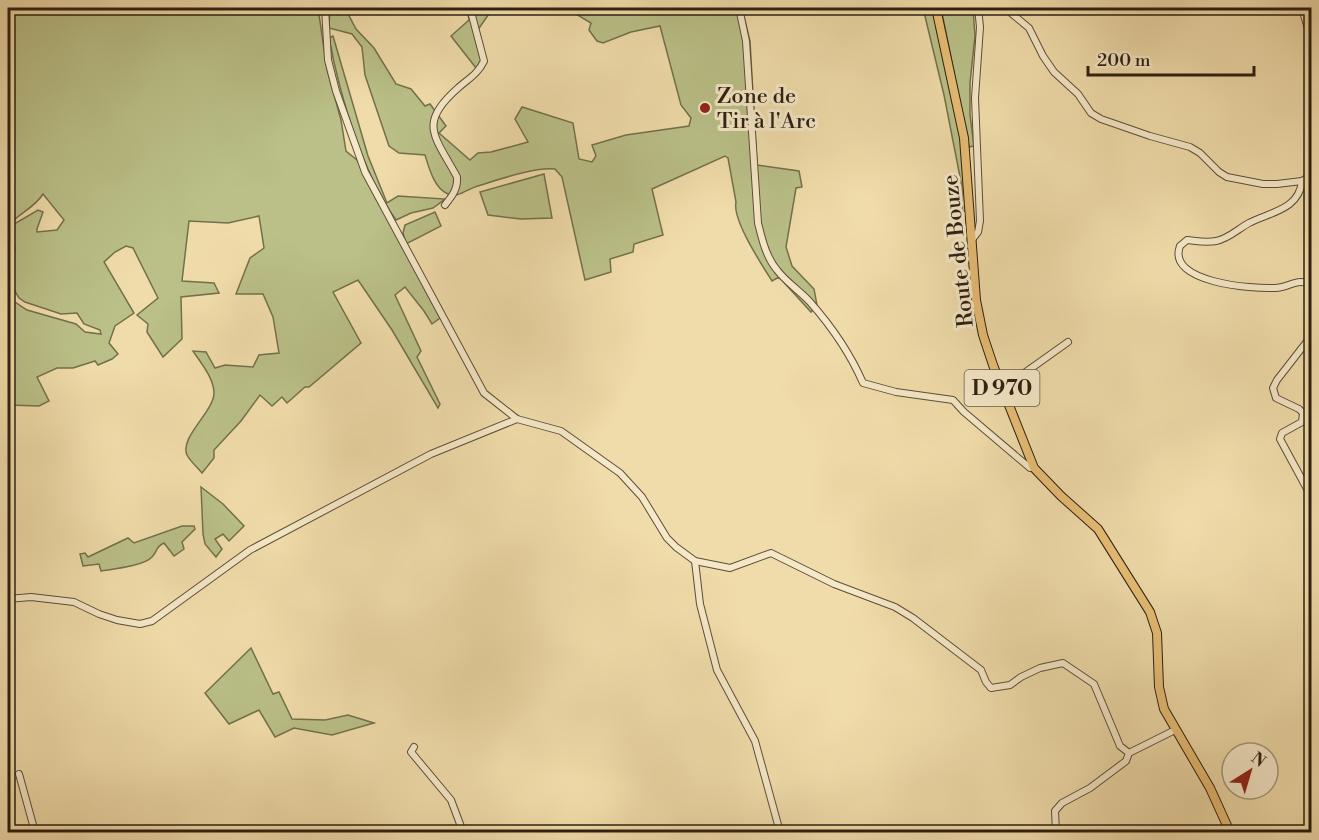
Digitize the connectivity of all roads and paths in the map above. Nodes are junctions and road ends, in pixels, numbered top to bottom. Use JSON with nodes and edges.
{"nodes":[{"id":1,"x":325,"y":8,"type":"edge"},
{"id":2,"x":470,"y":8,"type":"edge"},
{"id":3,"x":739,"y":8,"type":"edge"},
{"id":4,"x":936,"y":8,"type":"edge"},
{"id":5,"x":978,"y":8,"type":"edge"},
{"id":6,"x":1005,"y":8,"type":"edge"},
{"id":7,"x":1302,"y":8,"type":"edge"},
{"id":8,"x":1311,"y":43,"type":"edge"},
{"id":9,"x":1311,"y":175,"type":"edge"},
{"id":10,"x":1302,"y":181,"type":"junction"},
{"id":11,"x":445,"y":205,"type":"dead end"},
{"id":12,"x":971,"y":241,"type":"junction"},
{"id":13,"x":1311,"y":284,"type":"edge"},
{"id":14,"x":1311,"y":335,"type":"edge"},
{"id":15,"x":1068,"y":342,"type":"dead end"},
{"id":16,"x":1002,"y":389,"type":"junction"},
{"id":17,"x":517,"y":419,"type":"junction"},
{"id":18,"x":1034,"y":468,"type":"junction"},
{"id":19,"x":1311,"y":498,"type":"edge"},
{"id":20,"x":695,"y":561,"type":"junction"},
{"id":21,"x":8,"y":599,"type":"edge"},
{"id":22,"x":1175,"y":730,"type":"junction"},
{"id":23,"x":414,"y":747,"type":"dead end"},
{"id":24,"x":1129,"y":753,"type":"junction"},
{"id":25,"x":19,"y":774,"type":"dead end"},
{"id":26,"x":35,"y":832,"type":"edge"},
{"id":27,"x":464,"y":832,"type":"edge"},
{"id":28,"x":780,"y":832,"type":"edge"},
{"id":29,"x":1056,"y":832,"type":"edge"},
{"id":30,"x":1230,"y":832,"type":"edge"}],
"edges":[{"from":1,"to":17,"type":"street"},
{"from":2,"to":11,"type":"street"},
{"from":3,"to":18,"type":"street"},
{"from":4,"to":12,"type":"main road","name":"Route de Bouze","number":"D 970"},
{"from":5,"to":12,"type":"street"},
{"from":6,"to":10,"type":"street"},
{"from":7,"to":8,"type":"street"},
{"from":9,"to":10,"type":"street"},
{"from":10,"to":13,"type":"street"},
{"from":12,"to":16,"type":"main road","name":"Route de Bouze","number":"D 970"},
{"from":14,"to":19,"type":"street"},
{"from":15,"to":16,"type":"street"},
{"from":16,"to":18,"type":"main road","name":"Route de Bouze","number":"D 970"},
{"from":17,"to":20,"type":"street"},
{"from":17,"to":21,"type":"street"},
{"from":18,"to":22,"type":"main road","name":"Route de Bouze","number":"D 970"},
{"from":20,"to":24,"type":"street"},
{"from":20,"to":28,"type":"street"},
{"from":22,"to":24,"type":"street"},
{"from":22,"to":30,"type":"main road","number":"D 970"},
{"from":23,"to":27,"type":"street"},
{"from":24,"to":29,"type":"street"},
{"from":25,"to":26,"type":"street"}]}
